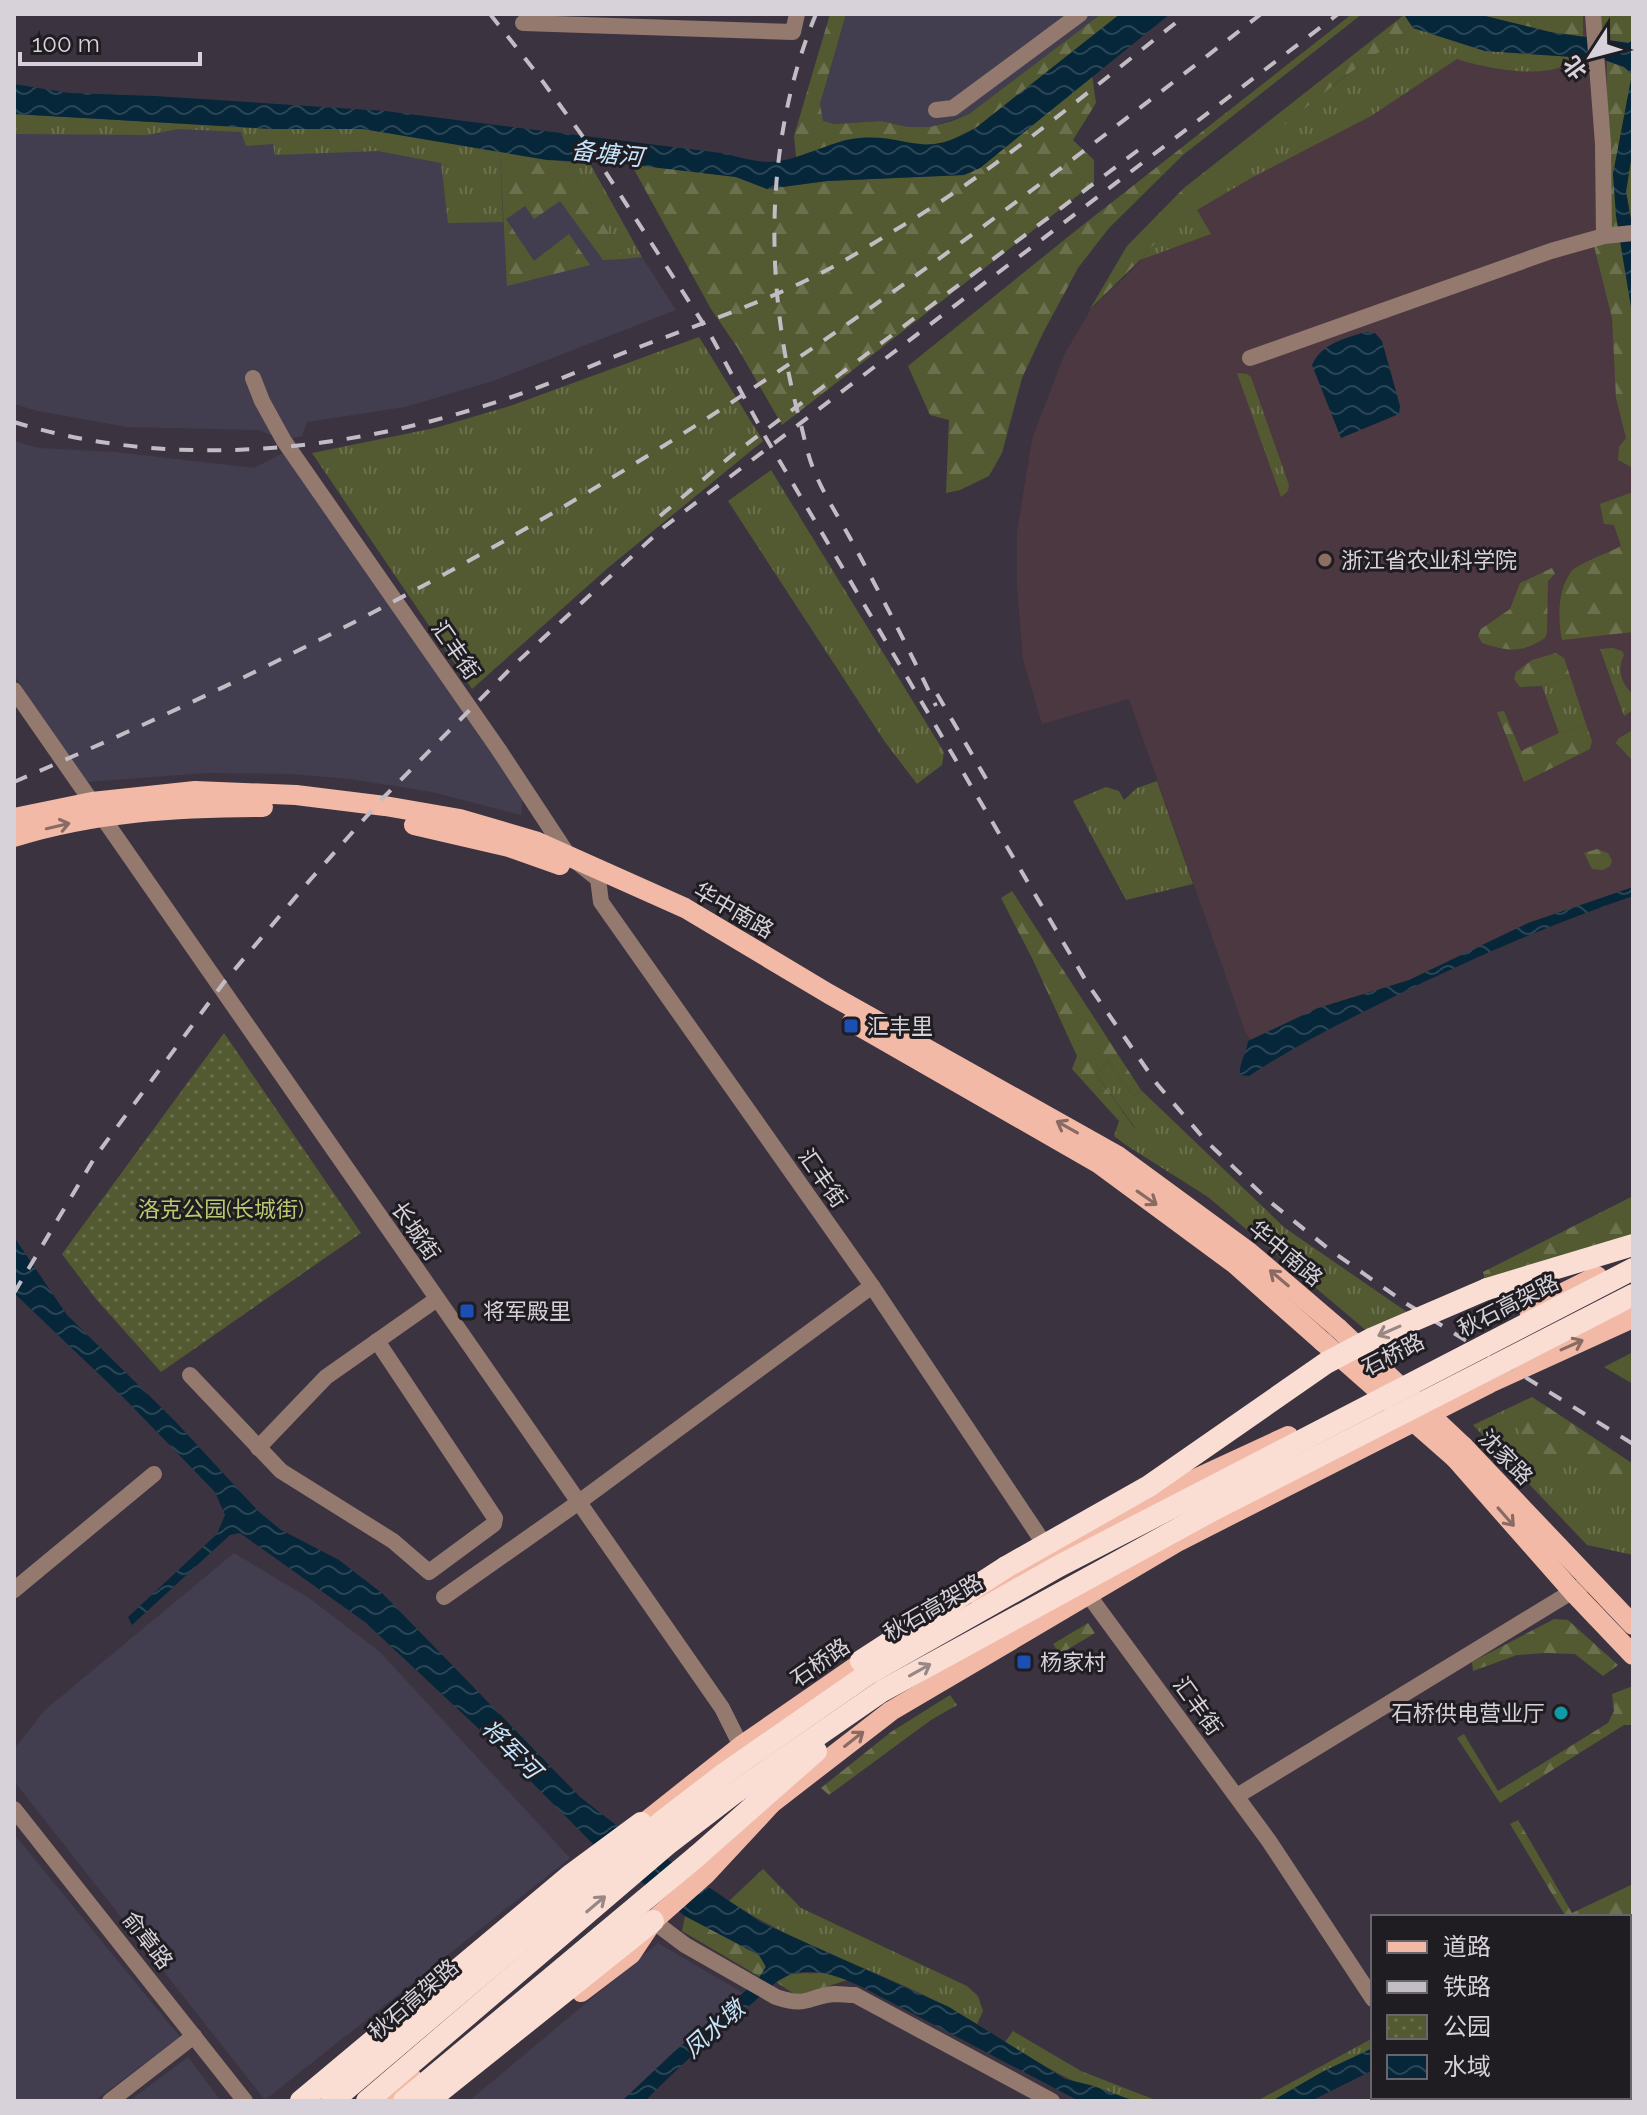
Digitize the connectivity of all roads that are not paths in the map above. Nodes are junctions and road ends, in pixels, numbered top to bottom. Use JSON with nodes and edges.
{"nodes":[{"id":1,"x":797,"y":14,"type":"edge"},
{"id":2,"x":1080,"y":14,"type":"edge"},
{"id":3,"x":1594,"y":20,"type":"edge"},
{"id":4,"x":523,"y":23,"type":"dead end"},
{"id":5,"x":936,"y":110,"type":"dead end"},
{"id":6,"x":1633,"y":233,"type":"edge"},
{"id":7,"x":1604,"y":236,"type":"junction"},
{"id":8,"x":1250,"y":358,"type":"dead end"},
{"id":9,"x":253,"y":378,"type":"dead end"},
{"id":10,"x":14,"y":690,"type":"edge"},
{"id":11,"x":97,"y":809,"type":"junction"},
{"id":12,"x":14,"y":818,"type":"edge"},
{"id":13,"x":14,"y":837,"type":"edge"},
{"id":14,"x":568,"y":855,"type":"junction"},
{"id":15,"x":598,"y":879,"type":"junction"},
{"id":16,"x":1633,"y":1245,"type":"edge"},
{"id":17,"x":1633,"y":1258,"type":"edge"},
{"id":18,"x":1633,"y":1269,"type":"edge"},
{"id":19,"x":872,"y":1286,"type":"junction"},
{"id":20,"x":1633,"y":1295,"type":"edge"},
{"id":21,"x":437,"y":1299,"type":"junction"},
{"id":22,"x":1633,"y":1318,"type":"edge"},
{"id":23,"x":1331,"y":1335,"type":"junction"},
{"id":24,"x":377,"y":1341,"type":"junction"},
{"id":25,"x":190,"y":1375,"type":"dead end"},
{"id":26,"x":258,"y":1448,"type":"junction"},
{"id":27,"x":1459,"y":1452,"type":"junction"},
{"id":28,"x":154,"y":1474,"type":"dead end"},
{"id":29,"x":579,"y":1502,"type":"junction"},
{"id":30,"x":1052,"y":1555,"type":"junction"},
{"id":31,"x":1591,"y":1580,"type":"junction"},
{"id":32,"x":14,"y":1590,"type":"edge"},
{"id":33,"x":1572,"y":1591,"type":"junction"},
{"id":34,"x":1089,"y":1594,"type":"junction"},
{"id":35,"x":444,"y":1597,"type":"dead end"},
{"id":36,"x":1633,"y":1625,"type":"edge"},
{"id":37,"x":1633,"y":1655,"type":"edge"},
{"id":38,"x":861,"y":1661,"type":"junction"},
{"id":39,"x":882,"y":1691,"type":"junction"},
{"id":40,"x":741,"y":1746,"type":"junction"},
{"id":41,"x":1237,"y":1796,"type":"junction"},
{"id":42,"x":771,"y":1804,"type":"junction"},
{"id":43,"x":14,"y":1809,"type":"edge"},
{"id":44,"x":637,"y":1826,"type":"joint"},
{"id":45,"x":595,"y":1860,"type":"junction"},
{"id":46,"x":654,"y":1919,"type":"junction"},
{"id":47,"x":1371,"y":1996,"type":"edge"},
{"id":48,"x":194,"y":2036,"type":"junction"},
{"id":49,"x":110,"y":2101,"type":"edge"},
{"id":50,"x":245,"y":2101,"type":"edge"},
{"id":51,"x":301,"y":2101,"type":"edge"},
{"id":52,"x":318,"y":2101,"type":"edge"},
{"id":53,"x":332,"y":2101,"type":"edge"},
{"id":54,"x":367,"y":2101,"type":"edge"},
{"id":55,"x":388,"y":2101,"type":"edge"},
{"id":56,"x":404,"y":2101,"type":"edge"},
{"id":57,"x":428,"y":2101,"type":"edge"},
{"id":58,"x":442,"y":2101,"type":"edge"},
{"id":59,"x":1052,"y":2101,"type":"edge"}],
"edges":[{"from":1,"to":4,"type":"street"},
{"from":2,"to":5,"type":"street"},
{"from":3,"to":7,"type":"street"},
{"from":6,"to":7,"type":"street"},
{"from":7,"to":8,"type":"street"},
{"from":9,"to":14,"type":"street","name":"汇丰街"},
{"from":10,"to":11,"type":"street","name":"长城街"},
{"from":11,"to":12,"type":"main road","name":"华中南路"},
{"from":13,"to":11,"type":"main road","name":"华中南路","one_way":true},
{"from":11,"to":14,"type":"main road","name":"华中南路"},
{"from":11,"to":15,"type":"main road","name":"华中南路"},
{"from":11,"to":21,"type":"street","name":"长城街"},
{"from":14,"to":15,"type":"street","name":"汇丰街"},
{"from":23,"to":14,"type":"main road","name":"华中南路","one_way":true},
{"from":15,"to":19,"type":"street","name":"汇丰街"},
{"from":15,"to":23,"type":"main road","name":"华中南路","one_way":true},
{"from":16,"to":38,"type":"highway","one_way":true,"bridge":true},
{"from":17,"to":30,"type":"main road","name":"石桥路"},
{"from":18,"to":53,"type":"highway","name":"秋石高架路","bridge":true},
{"from":19,"to":29,"type":"street"},
{"from":19,"to":30,"type":"street","name":"汇丰街"},
{"from":39,"to":20,"type":"highway","one_way":true,"bridge":true},
{"from":21,"to":24,"type":"street"},
{"from":21,"to":29,"type":"street","name":"长城街"},
{"from":34,"to":22,"type":"main road","one_way":true},
{"from":23,"to":27,"type":"main road","name":"沈家路","bridge":true},
{"from":24,"to":26,"type":"street"},
{"from":24,"to":26,"type":"street"},
{"from":25,"to":26,"type":"street"},
{"from":27,"to":31,"type":"main road","name":"沈家路"},
{"from":27,"to":33,"type":"main road","name":"沈家路","one_way":true},
{"from":28,"to":32,"type":"street"},
{"from":29,"to":35,"type":"street"},
{"from":29,"to":40,"type":"street","name":"长城街"},
{"from":30,"to":34,"type":"street","name":"汇丰街"},
{"from":30,"to":38,"type":"main road","name":"石桥路"},
{"from":31,"to":33,"type":"street"},
{"from":31,"to":36,"type":"main road","name":"沈家路"},
{"from":33,"to":37,"type":"main road","name":"沈家路"},
{"from":33,"to":41,"type":"street"},
{"from":34,"to":41,"type":"street","name":"汇丰街"},
{"from":42,"to":34,"type":"main road","one_way":true},
{"from":38,"to":40,"type":"main road","name":"石桥路"},
{"from":54,"to":39,"type":"highway","one_way":true,"bridge":true},
{"from":39,"to":56,"type":"highway","bridge":true},
{"from":40,"to":42,"type":"street","name":"长城街"},
{"from":40,"to":44,"type":"main road","name":"石桥路"},
{"from":41,"to":47,"type":"street","name":"汇丰街"},
{"from":42,"to":46,"type":"main road"},
{"from":42,"to":55,"type":"main road"},
{"from":43,"to":48,"type":"street","name":"俞章路"},
{"from":44,"to":45,"type":"highway"},
{"from":45,"to":51,"type":"highway"},
{"from":45,"to":52,"type":"main road"},
{"from":46,"to":57,"type":"highway"},
{"from":46,"to":58,"type":"main road"},
{"from":46,"to":59,"type":"street"},
{"from":48,"to":49,"type":"street"},
{"from":48,"to":50,"type":"street","name":"俞章路"}]}
